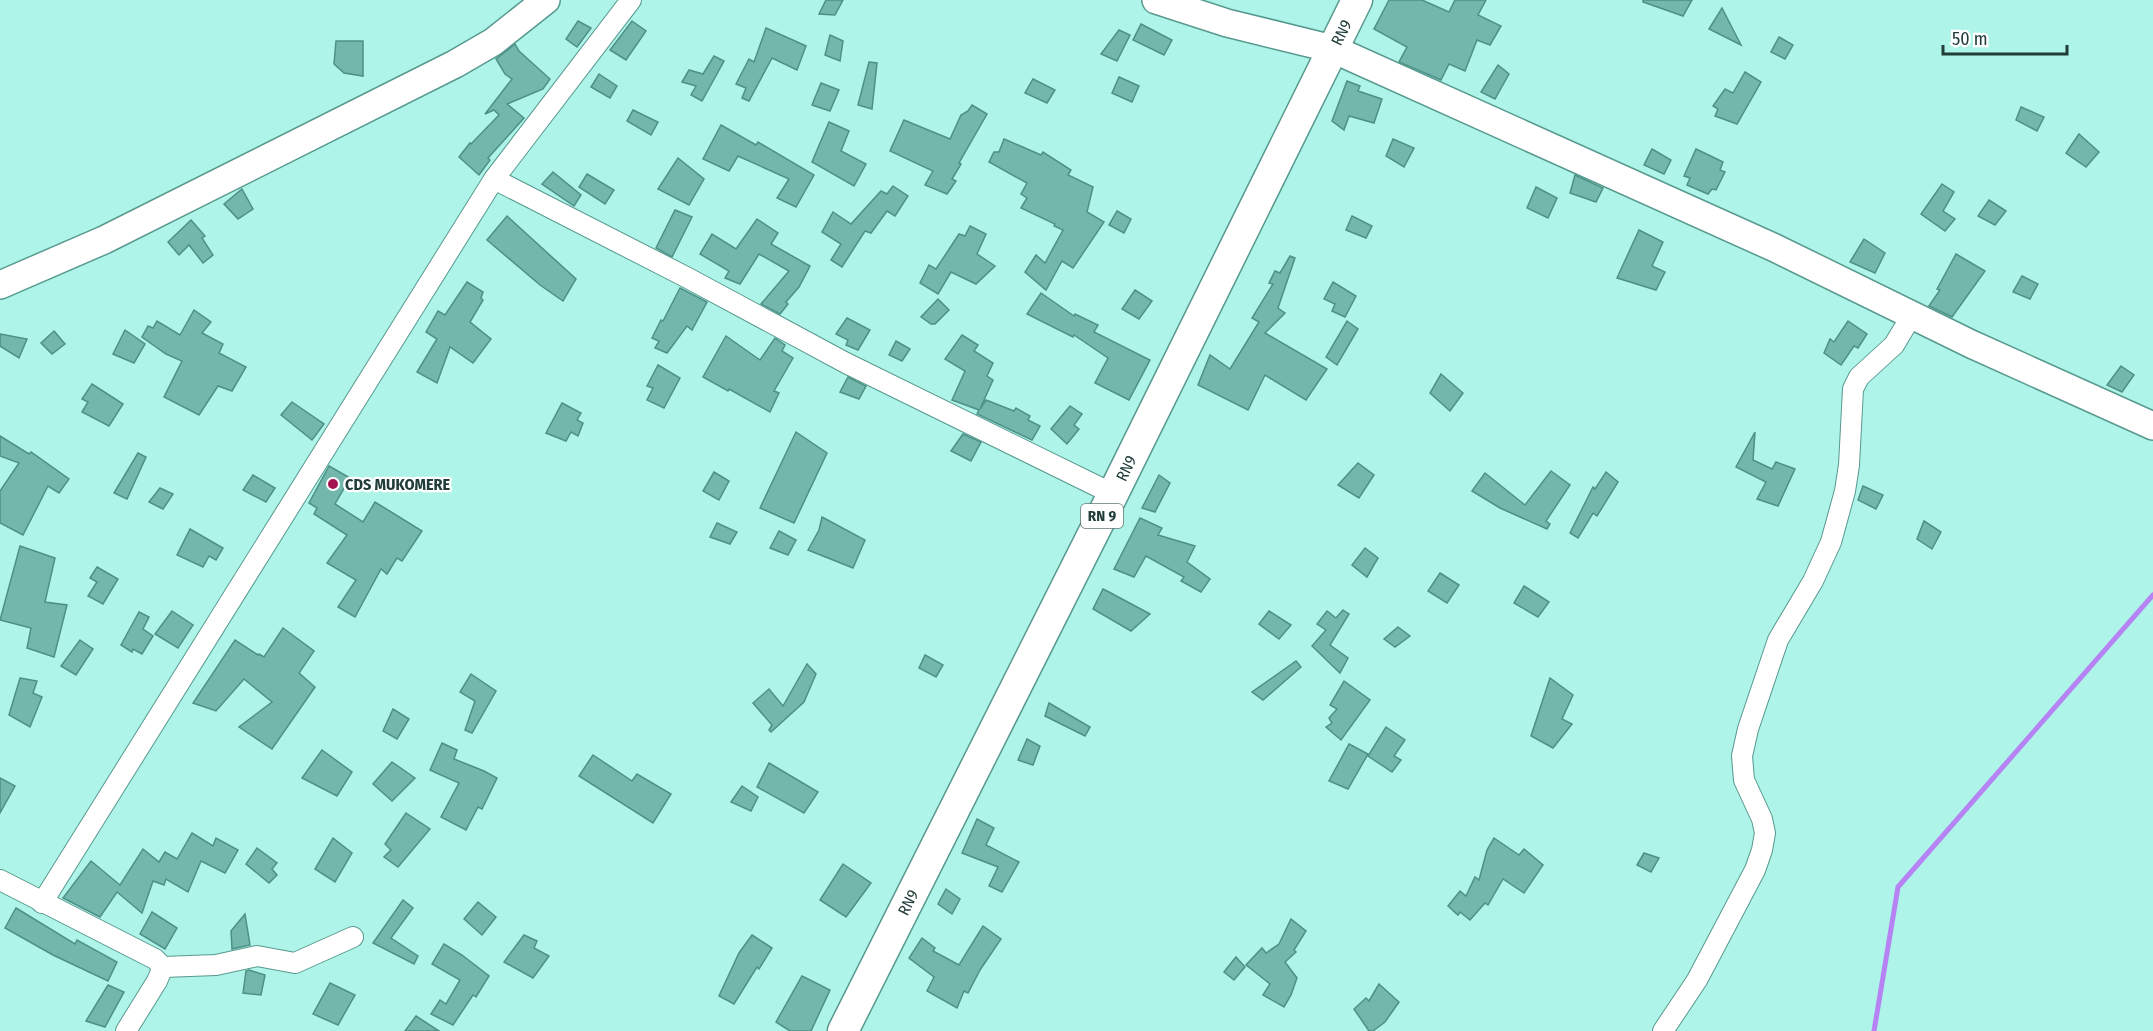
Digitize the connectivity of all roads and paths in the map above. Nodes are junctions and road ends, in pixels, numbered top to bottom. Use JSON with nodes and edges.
{"nodes":[{"id":1,"x":546,"y":0,"type":"edge"},
{"id":2,"x":631,"y":0,"type":"edge"},
{"id":3,"x":1156,"y":0,"type":"edge"},
{"id":4,"x":1357,"y":0,"type":"edge"},
{"id":5,"x":1333,"y":49,"type":"junction"},
{"id":6,"x":494,"y":179,"type":"junction"},
{"id":7,"x":0,"y":285,"type":"edge"},
{"id":8,"x":1912,"y":315,"type":"junction"},
{"id":9,"x":2153,"y":426,"type":"edge"},
{"id":10,"x":1113,"y":494,"type":"junction"},
{"id":11,"x":0,"y":880,"type":"edge"},
{"id":12,"x":42,"y":903,"type":"junction"},
{"id":13,"x":353,"y":937,"type":"dead end"},
{"id":14,"x":163,"y":967,"type":"junction"},
{"id":15,"x":126,"y":1031,"type":"edge"},
{"id":16,"x":843,"y":1031,"type":"edge"},
{"id":17,"x":1663,"y":1031,"type":"edge"}],
"edges":[{"from":1,"to":7,"type":"street"},
{"from":2,"to":6,"type":"street"},
{"from":3,"to":5,"type":"street"},
{"from":4,"to":5,"type":"main road","name":"RN9","number":"RN 9"},
{"from":5,"to":8,"type":"street"},
{"from":5,"to":10,"type":"main road","name":"RN9","number":"RN 9"},
{"from":6,"to":10,"type":"street"},
{"from":6,"to":12,"type":"street"},
{"from":8,"to":9,"type":"street"},
{"from":8,"to":17,"type":"street"},
{"from":10,"to":16,"type":"main road","name":"RN9","number":"RN 9"},
{"from":11,"to":12,"type":"street"},
{"from":12,"to":14,"type":"street"},
{"from":13,"to":14,"type":"street"},
{"from":14,"to":15,"type":"street"}]}
